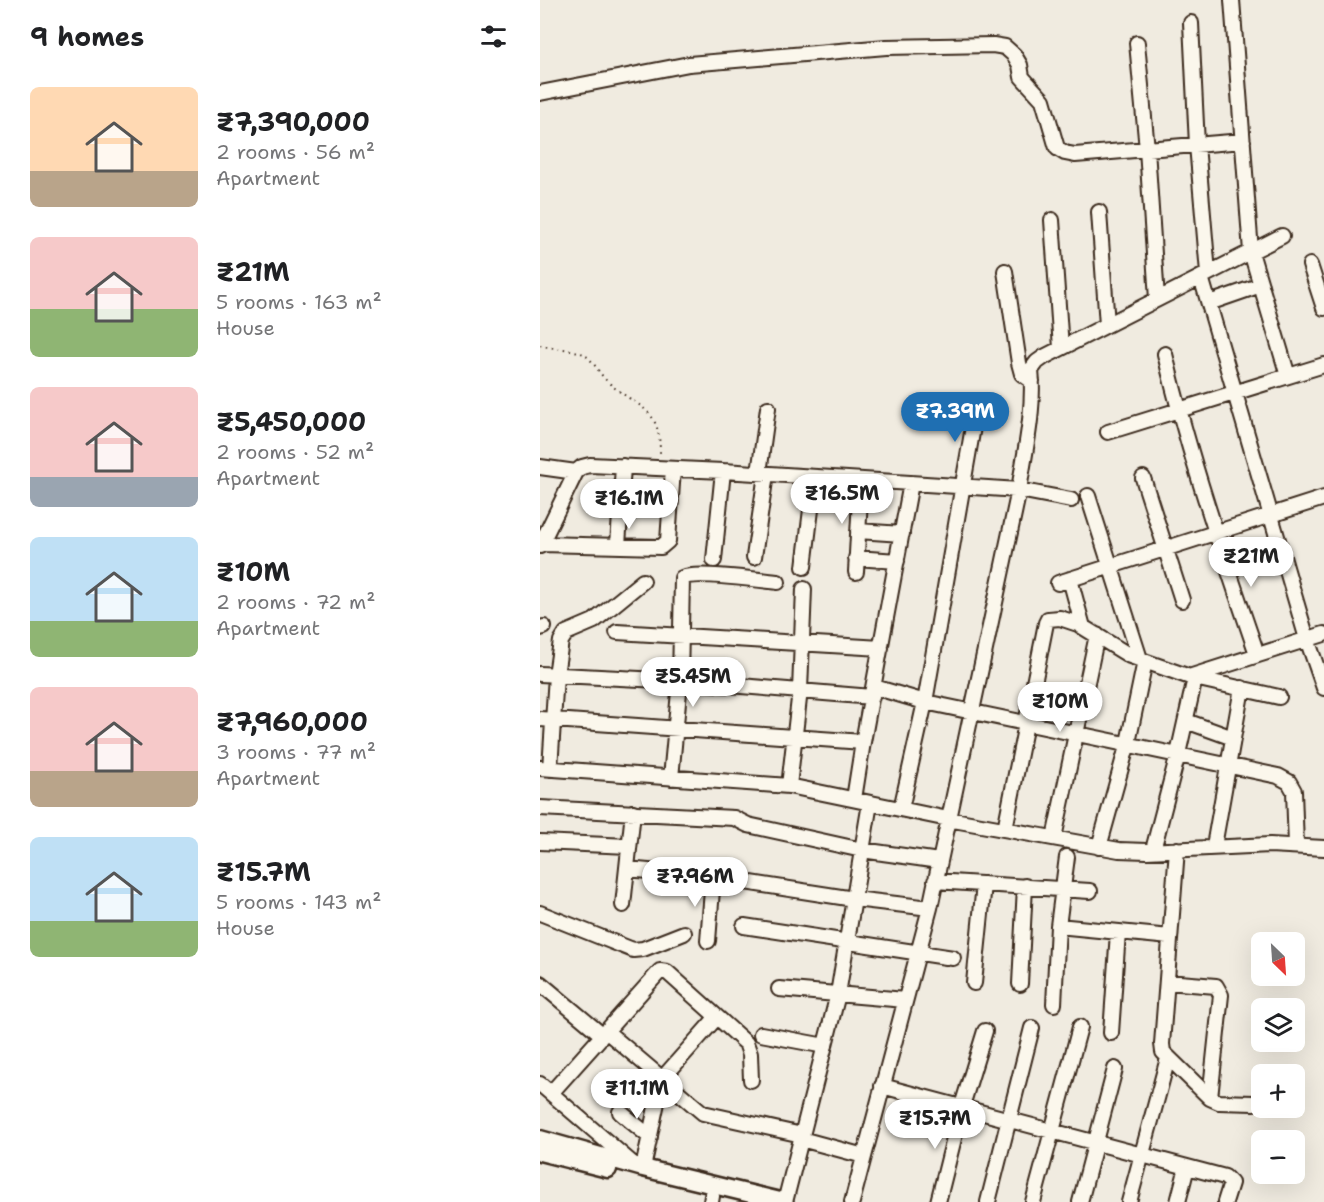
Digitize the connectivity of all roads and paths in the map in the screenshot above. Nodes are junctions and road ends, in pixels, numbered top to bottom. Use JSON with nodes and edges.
{"nodes":[{"id":1,"x":1232,"y":0,"type":"edge"},
{"id":2,"x":1191,"y":23,"type":"dead end"},
{"id":3,"x":1137,"y":43,"type":"dead end"},
{"id":4,"x":540,"y":93,"type":"edge"},
{"id":5,"x":1243,"y":141,"type":"junction"},
{"id":6,"x":1197,"y":145,"type":"junction"},
{"id":7,"x":1147,"y":149,"type":"junction"},
{"id":8,"x":1099,"y":212,"type":"dead end"},
{"id":9,"x":1052,"y":220,"type":"dead end"},
{"id":10,"x":1282,"y":236,"type":"dead end"},
{"id":11,"x":1251,"y":252,"type":"junction"},
{"id":12,"x":1310,"y":265,"type":"dead end"},
{"id":13,"x":1005,"y":272,"type":"dead end"},
{"id":14,"x":1205,"y":275,"type":"junction"},
{"id":15,"x":1261,"y":285,"type":"junction"},
{"id":16,"x":1157,"y":299,"type":"junction"},
{"id":17,"x":1209,"y":303,"type":"junction"},
{"id":18,"x":1324,"y":308,"type":"edge"},
{"id":19,"x":1107,"y":325,"type":"junction"},
{"id":20,"x":540,"y":345,"type":"edge"},
{"id":21,"x":1061,"y":348,"type":"junction"},
{"id":22,"x":1165,"y":354,"type":"dead end"},
{"id":23,"x":1324,"y":365,"type":"edge"},
{"id":24,"x":1288,"y":376,"type":"junction"},
{"id":25,"x":1032,"y":381,"type":"junction"},
{"id":26,"x":1235,"y":393,"type":"junction"},
{"id":27,"x":977,"y":404,"type":"dead end"},
{"id":28,"x":768,"y":408,"type":"dead end"},
{"id":29,"x":1178,"y":410,"type":"junction"},
{"id":30,"x":1108,"y":432,"type":"dead end"},
{"id":31,"x":623,"y":466,"type":"junction"},
{"id":32,"x":540,"y":467,"type":"edge"},
{"id":33,"x":666,"y":469,"type":"junction"},
{"id":34,"x":723,"y":471,"type":"junction"},
{"id":35,"x":576,"y":472,"type":"junction"},
{"id":36,"x":763,"y":473,"type":"junction"},
{"id":37,"x":815,"y":477,"type":"junction"},
{"id":38,"x":1143,"y":478,"type":"dead end"},
{"id":39,"x":861,"y":480,"type":"junction"},
{"id":40,"x":911,"y":483,"type":"junction"},
{"id":41,"x":964,"y":487,"type":"junction"},
{"id":42,"x":1019,"y":490,"type":"junction"},
{"id":43,"x":1088,"y":496,"type":"dead end"},
{"id":44,"x":1324,"y":498,"type":"edge"},
{"id":45,"x":1071,"y":500,"type":"dead end"},
{"id":46,"x":1272,"y":515,"type":"junction"},
{"id":47,"x":858,"y":531,"type":"junction"},
{"id":48,"x":1216,"y":533,"type":"junction"},
{"id":49,"x":902,"y":534,"type":"junction"},
{"id":50,"x":541,"y":545,"type":"edge"},
{"id":51,"x":618,"y":546,"type":"junction"},
{"id":52,"x":1166,"y":549,"type":"junction"},
{"id":53,"x":754,"y":557,"type":"dead end"},
{"id":54,"x":714,"y":561,"type":"dead end"},
{"id":55,"x":897,"y":561,"type":"junction"},
{"id":56,"x":1111,"y":566,"type":"junction"},
{"id":57,"x":804,"y":567,"type":"dead end"},
{"id":58,"x":642,"y":581,"type":"dead end"},
{"id":59,"x":778,"y":582,"type":"dead end"},
{"id":60,"x":804,"y":589,"type":"dead end"},
{"id":61,"x":1182,"y":600,"type":"dead end"},
{"id":62,"x":1083,"y":627,"type":"junction"},
{"id":63,"x":616,"y":632,"type":"dead end"},
{"id":64,"x":1324,"y":633,"type":"edge"},
{"id":65,"x":1096,"y":635,"type":"junction"},
{"id":66,"x":681,"y":636,"type":"junction"},
{"id":67,"x":1307,"y":639,"type":"junction"},
{"id":68,"x":802,"y":643,"type":"junction"},
{"id":69,"x":881,"y":648,"type":"junction"},
{"id":70,"x":1257,"y":654,"type":"junction"},
{"id":71,"x":1142,"y":660,"type":"junction"},
{"id":72,"x":540,"y":674,"type":"edge"},
{"id":73,"x":556,"y":675,"type":"junction"},
{"id":74,"x":1192,"y":677,"type":"junction"},
{"id":75,"x":680,"y":681,"type":"junction"},
{"id":76,"x":1242,"y":688,"type":"junction"},
{"id":77,"x":1324,"y":688,"type":"edge"},
{"id":78,"x":800,"y":690,"type":"junction"},
{"id":79,"x":873,"y":692,"type":"junction"},
{"id":80,"x":1279,"y":697,"type":"dead end"},
{"id":81,"x":925,"y":702,"type":"junction"},
{"id":82,"x":971,"y":711,"type":"junction"},
{"id":83,"x":547,"y":720,"type":"edge"},
{"id":84,"x":1186,"y":721,"type":"junction"},
{"id":85,"x":1027,"y":723,"type":"junction"},
{"id":86,"x":675,"y":728,"type":"junction"},
{"id":87,"x":1076,"y":733,"type":"junction"},
{"id":88,"x":796,"y":738,"type":"junction"},
{"id":89,"x":1233,"y":738,"type":"junction"},
{"id":90,"x":863,"y":742,"type":"junction"},
{"id":91,"x":1128,"y":743,"type":"junction"},
{"id":92,"x":1178,"y":754,"type":"junction"},
{"id":93,"x":1228,"y":764,"type":"junction"},
{"id":94,"x":545,"y":768,"type":"edge"},
{"id":95,"x":671,"y":778,"type":"junction"},
{"id":96,"x":789,"y":786,"type":"junction"},
{"id":97,"x":854,"y":800,"type":"junction"},
{"id":98,"x":870,"y":803,"type":"junction"},
{"id":99,"x":540,"y":808,"type":"edge"},
{"id":100,"x":901,"y":809,"type":"junction"},
{"id":101,"x":633,"y":812,"type":"junction"},
{"id":102,"x":948,"y":819,"type":"junction"},
{"id":103,"x":1005,"y":829,"type":"junction"},
{"id":104,"x":1054,"y":838,"type":"junction"},
{"id":105,"x":540,"y":842,"type":"edge"},
{"id":106,"x":630,"y":846,"type":"junction"},
{"id":107,"x":1214,"y":846,"type":"junction"},
{"id":108,"x":1296,"y":846,"type":"junction"},
{"id":109,"x":1099,"y":847,"type":"junction"},
{"id":110,"x":1324,"y":848,"type":"edge"},
{"id":111,"x":1178,"y":849,"type":"junction"},
{"id":112,"x":862,"y":850,"type":"junction"},
{"id":113,"x":1153,"y":850,"type":"junction"},
{"id":114,"x":1067,"y":857,"type":"dead end"},
{"id":115,"x":939,"y":861,"type":"junction"},
{"id":116,"x":627,"y":869,"type":"junction"},
{"id":117,"x":713,"y":877,"type":"junction"},
{"id":118,"x":935,"y":880,"type":"junction"},
{"id":119,"x":984,"y":884,"type":"junction"},
{"id":120,"x":1025,"y":886,"type":"junction"},
{"id":121,"x":1062,"y":889,"type":"junction"},
{"id":122,"x":1090,"y":891,"type":"dead end"},
{"id":123,"x":854,"y":899,"type":"junction"},
{"id":124,"x":623,"y":905,"type":"dead end"},
{"id":125,"x":930,"y":908,"type":"junction"},
{"id":126,"x":540,"y":913,"type":"edge"},
{"id":127,"x":744,"y":926,"type":"dead end"},
{"id":128,"x":1059,"y":926,"type":"junction"},
{"id":129,"x":1118,"y":932,"type":"junction"},
{"id":130,"x":684,"y":933,"type":"dead end"},
{"id":131,"x":1170,"y":937,"type":"junction"},
{"id":132,"x":708,"y":941,"type":"dead end"},
{"id":133,"x":847,"y":942,"type":"junction"},
{"id":134,"x":917,"y":952,"type":"junction"},
{"id":135,"x":953,"y":958,"type":"dead end"},
{"id":136,"x":1167,"y":982,"type":"junction"},
{"id":137,"x":540,"y":983,"type":"edge"},
{"id":138,"x":974,"y":983,"type":"dead end"},
{"id":139,"x":1020,"y":984,"type":"dead end"},
{"id":140,"x":779,"y":989,"type":"dead end"},
{"id":141,"x":838,"y":994,"type":"junction"},
{"id":142,"x":905,"y":1000,"type":"junction"},
{"id":143,"x":1054,"y":1004,"type":"dead end"},
{"id":144,"x":716,"y":1018,"type":"junction"},
{"id":145,"x":1080,"y":1027,"type":"dead end"},
{"id":146,"x":1032,"y":1028,"type":"dead end"},
{"id":147,"x":985,"y":1031,"type":"dead end"},
{"id":148,"x":604,"y":1033,"type":"junction"},
{"id":149,"x":761,"y":1034,"type":"dead end"},
{"id":150,"x":1112,"y":1034,"type":"dead end"},
{"id":151,"x":825,"y":1046,"type":"junction"},
{"id":152,"x":1168,"y":1058,"type":"junction"},
{"id":153,"x":1115,"y":1069,"type":"dead end"},
{"id":154,"x":662,"y":1079,"type":"junction"},
{"id":155,"x":751,"y":1080,"type":"dead end"},
{"id":156,"x":540,"y":1084,"type":"edge"},
{"id":157,"x":882,"y":1086,"type":"junction"},
{"id":158,"x":551,"y":1094,"type":"junction"},
{"id":159,"x":1210,"y":1098,"type":"junction"},
{"id":160,"x":1251,"y":1103,"type":"edge"},
{"id":161,"x":962,"y":1106,"type":"junction"},
{"id":162,"x":620,"y":1113,"type":"dead end"},
{"id":163,"x":1009,"y":1120,"type":"junction"},
{"id":164,"x":1051,"y":1131,"type":"junction"},
{"id":165,"x":650,"y":1137,"type":"junction"},
{"id":166,"x":802,"y":1137,"type":"junction"},
{"id":167,"x":540,"y":1139,"type":"edge"},
{"id":168,"x":1095,"y":1143,"type":"junction"},
{"id":169,"x":540,"y":1152,"type":"edge"},
{"id":170,"x":864,"y":1156,"type":"junction"},
{"id":171,"x":1142,"y":1156,"type":"junction"},
{"id":172,"x":584,"y":1157,"type":"junction"},
{"id":173,"x":639,"y":1167,"type":"junction"},
{"id":174,"x":1187,"y":1167,"type":"junction"},
{"id":175,"x":712,"y":1199,"type":"edge"},
{"id":176,"x":737,"y":1202,"type":"edge"},
{"id":177,"x":784,"y":1202,"type":"edge"},
{"id":178,"x":852,"y":1202,"type":"edge"},
{"id":179,"x":938,"y":1202,"type":"edge"},
{"id":180,"x":988,"y":1202,"type":"edge"},
{"id":181,"x":1033,"y":1202,"type":"edge"},
{"id":182,"x":1080,"y":1202,"type":"edge"},
{"id":183,"x":1129,"y":1202,"type":"edge"},
{"id":184,"x":1178,"y":1202,"type":"edge"},
{"id":185,"x":1226,"y":1202,"type":"edge"}],
"edges":[{"from":1,"to":5,"type":"street"},
{"from":2,"to":6,"type":"street"},
{"from":3,"to":7,"type":"street"},
{"from":4,"to":7,"type":"street"},
{"from":5,"to":6,"type":"street"},
{"from":5,"to":11,"type":"street"},
{"from":6,"to":7,"type":"street"},
{"from":6,"to":14,"type":"street"},
{"from":7,"to":16,"type":"street"},
{"from":8,"to":19,"type":"street"},
{"from":9,"to":21,"type":"street"},
{"from":10,"to":11,"type":"street"},
{"from":11,"to":14,"type":"street"},
{"from":11,"to":15,"type":"street"},
{"from":12,"to":18,"type":"street"},
{"from":13,"to":25,"type":"street"},
{"from":14,"to":16,"type":"street"},
{"from":14,"to":17,"type":"street"},
{"from":15,"to":17,"type":"street"},
{"from":15,"to":24,"type":"street"},
{"from":16,"to":19,"type":"street"},
{"from":17,"to":26,"type":"street"},
{"from":19,"to":21,"type":"street"},
{"from":20,"to":33,"type":"path"},
{"from":21,"to":25,"type":"street"},
{"from":22,"to":29,"type":"street"},
{"from":23,"to":24,"type":"street"},
{"from":24,"to":26,"type":"street"},
{"from":25,"to":42,"type":"street"},
{"from":26,"to":29,"type":"street"},
{"from":26,"to":46,"type":"street"},
{"from":27,"to":41,"type":"street"},
{"from":28,"to":36,"type":"street"},
{"from":29,"to":30,"type":"street"},
{"from":29,"to":48,"type":"street"},
{"from":31,"to":33,"type":"street"},
{"from":31,"to":35,"type":"street"},
{"from":31,"to":51,"type":"street"},
{"from":32,"to":35,"type":"street"},
{"from":33,"to":34,"type":"street"},
{"from":33,"to":51,"type":"street"},
{"from":34,"to":36,"type":"street"},
{"from":34,"to":54,"type":"street"},
{"from":35,"to":50,"type":"street"},
{"from":36,"to":37,"type":"street"},
{"from":36,"to":53,"type":"street"},
{"from":37,"to":39,"type":"street"},
{"from":37,"to":57,"type":"street"},
{"from":38,"to":52,"type":"street"},
{"from":39,"to":40,"type":"street"},
{"from":39,"to":47,"type":"street"},
{"from":40,"to":41,"type":"street"},
{"from":40,"to":49,"type":"street"},
{"from":41,"to":42,"type":"street"},
{"from":41,"to":81,"type":"street"},
{"from":42,"to":45,"type":"street"},
{"from":42,"to":82,"type":"street"},
{"from":43,"to":56,"type":"street"},
{"from":44,"to":46,"type":"street"},
{"from":46,"to":48,"type":"street"},
{"from":46,"to":67,"type":"street"},
{"from":47,"to":49,"type":"street"},
{"from":47,"to":55,"type":"street"},
{"from":48,"to":52,"type":"street"},
{"from":48,"to":70,"type":"street"},
{"from":49,"to":55,"type":"street"},
{"from":50,"to":51,"type":"street"},
{"from":52,"to":56,"type":"street"},
{"from":52,"to":61,"type":"street"},
{"from":55,"to":69,"type":"street"},
{"from":56,"to":62,"type":"street"},
{"from":56,"to":71,"type":"street"},
{"from":58,"to":73,"type":"street"},
{"from":59,"to":66,"type":"street"},
{"from":60,"to":68,"type":"street"},
{"from":62,"to":65,"type":"street"},
{"from":62,"to":85,"type":"street"},
{"from":63,"to":66,"type":"street"},
{"from":64,"to":67,"type":"street"},
{"from":65,"to":71,"type":"street"},
{"from":65,"to":87,"type":"street"},
{"from":66,"to":68,"type":"street"},
{"from":66,"to":75,"type":"street"},
{"from":67,"to":70,"type":"street"},
{"from":67,"to":77,"type":"street"},
{"from":68,"to":69,"type":"street"},
{"from":68,"to":78,"type":"street"},
{"from":69,"to":79,"type":"street"},
{"from":70,"to":74,"type":"street"},
{"from":71,"to":74,"type":"street"},
{"from":71,"to":91,"type":"street"},
{"from":72,"to":73,"type":"street"},
{"from":73,"to":75,"type":"street"},
{"from":73,"to":83,"type":"street"},
{"from":74,"to":76,"type":"street"},
{"from":74,"to":84,"type":"street"},
{"from":75,"to":78,"type":"street"},
{"from":75,"to":86,"type":"street"},
{"from":76,"to":80,"type":"street"},
{"from":76,"to":89,"type":"street"},
{"from":78,"to":79,"type":"street"},
{"from":78,"to":88,"type":"street"},
{"from":79,"to":81,"type":"street"},
{"from":79,"to":90,"type":"street"},
{"from":81,"to":82,"type":"street"},
{"from":81,"to":100,"type":"street"},
{"from":82,"to":85,"type":"street"},
{"from":82,"to":102,"type":"street"},
{"from":83,"to":86,"type":"street"},
{"from":83,"to":94,"type":"street"},
{"from":84,"to":89,"type":"street"},
{"from":84,"to":92,"type":"street"},
{"from":85,"to":87,"type":"street"},
{"from":85,"to":103,"type":"street"},
{"from":86,"to":88,"type":"street"},
{"from":86,"to":95,"type":"street"},
{"from":87,"to":91,"type":"street"},
{"from":87,"to":104,"type":"street"},
{"from":88,"to":90,"type":"street"},
{"from":88,"to":96,"type":"street"},
{"from":89,"to":93,"type":"street"},
{"from":90,"to":97,"type":"street"},
{"from":91,"to":92,"type":"street"},
{"from":91,"to":109,"type":"street"},
{"from":92,"to":93,"type":"street"},
{"from":92,"to":113,"type":"street"},
{"from":93,"to":107,"type":"street"},
{"from":93,"to":108,"type":"street"},
{"from":94,"to":95,"type":"street"},
{"from":95,"to":96,"type":"street"},
{"from":96,"to":97,"type":"street"},
{"from":97,"to":98,"type":"street"},
{"from":98,"to":100,"type":"street"},
{"from":98,"to":112,"type":"street"},
{"from":99,"to":101,"type":"street"},
{"from":100,"to":102,"type":"street"},
{"from":101,"to":106,"type":"street"},
{"from":101,"to":112,"type":"street"},
{"from":102,"to":103,"type":"street"},
{"from":102,"to":115,"type":"street"},
{"from":103,"to":104,"type":"street"},
{"from":104,"to":109,"type":"street"},
{"from":105,"to":106,"type":"street"},
{"from":106,"to":116,"type":"street"},
{"from":107,"to":108,"type":"street"},
{"from":107,"to":111,"type":"street"},
{"from":108,"to":110,"type":"street"},
{"from":109,"to":113,"type":"street"},
{"from":111,"to":113,"type":"street"},
{"from":111,"to":131,"type":"street"},
{"from":112,"to":115,"type":"street"},
{"from":112,"to":123,"type":"street"},
{"from":114,"to":121,"type":"street"},
{"from":115,"to":118,"type":"street"},
{"from":116,"to":117,"type":"street"},
{"from":116,"to":124,"type":"street"},
{"from":117,"to":123,"type":"street"},
{"from":117,"to":132,"type":"street"},
{"from":118,"to":119,"type":"street"},
{"from":118,"to":125,"type":"street"},
{"from":119,"to":120,"type":"street"},
{"from":119,"to":138,"type":"street"},
{"from":120,"to":121,"type":"street"},
{"from":120,"to":139,"type":"street"},
{"from":121,"to":122,"type":"street"},
{"from":121,"to":128,"type":"street"},
{"from":123,"to":125,"type":"street"},
{"from":123,"to":133,"type":"street"},
{"from":125,"to":134,"type":"street"},
{"from":126,"to":130,"type":"street"},
{"from":127,"to":133,"type":"street"},
{"from":128,"to":129,"type":"street"},
{"from":128,"to":143,"type":"street"},
{"from":129,"to":131,"type":"street"},
{"from":129,"to":150,"type":"street"},
{"from":131,"to":136,"type":"street"},
{"from":133,"to":134,"type":"street"},
{"from":133,"to":141,"type":"street"},
{"from":134,"to":135,"type":"street"},
{"from":134,"to":142,"type":"street"},
{"from":136,"to":152,"type":"street"},
{"from":136,"to":159,"type":"street"},
{"from":137,"to":148,"type":"street"},
{"from":140,"to":141,"type":"street"},
{"from":141,"to":142,"type":"street"},
{"from":141,"to":151,"type":"street"},
{"from":142,"to":157,"type":"street"},
{"from":144,"to":148,"type":"street"},
{"from":144,"to":154,"type":"street"},
{"from":144,"to":155,"type":"street"},
{"from":145,"to":164,"type":"street"},
{"from":146,"to":163,"type":"street"},
{"from":147,"to":161,"type":"street"},
{"from":148,"to":154,"type":"street"},
{"from":148,"to":158,"type":"street"},
{"from":149,"to":151,"type":"street"},
{"from":151,"to":166,"type":"street"},
{"from":152,"to":159,"type":"street"},
{"from":152,"to":171,"type":"street"},
{"from":153,"to":168,"type":"street"},
{"from":154,"to":165,"type":"street"},
{"from":154,"to":166,"type":"street"},
{"from":156,"to":158,"type":"street"},
{"from":157,"to":161,"type":"street"},
{"from":157,"to":170,"type":"street"},
{"from":158,"to":173,"type":"street"},
{"from":159,"to":160,"type":"street"},
{"from":161,"to":163,"type":"street"},
{"from":161,"to":179,"type":"street"},
{"from":162,"to":165,"type":"street"},
{"from":163,"to":164,"type":"street"},
{"from":163,"to":180,"type":"street"},
{"from":164,"to":168,"type":"street"},
{"from":164,"to":181,"type":"street"},
{"from":165,"to":173,"type":"street"},
{"from":166,"to":170,"type":"street"},
{"from":166,"to":177,"type":"street"},
{"from":167,"to":172,"type":"main road"},
{"from":168,"to":171,"type":"street"},
{"from":168,"to":182,"type":"street"},
{"from":169,"to":172,"type":"main road"},
{"from":170,"to":178,"type":"street"},
{"from":171,"to":174,"type":"street"},
{"from":171,"to":183,"type":"street"},
{"from":172,"to":173,"type":"main road"},
{"from":172,"to":175,"type":"main road"},
{"from":173,"to":177,"type":"main road"},
{"from":174,"to":184,"type":"street"},
{"from":174,"to":185,"type":"street"},
{"from":175,"to":176,"type":"main road"}]}
